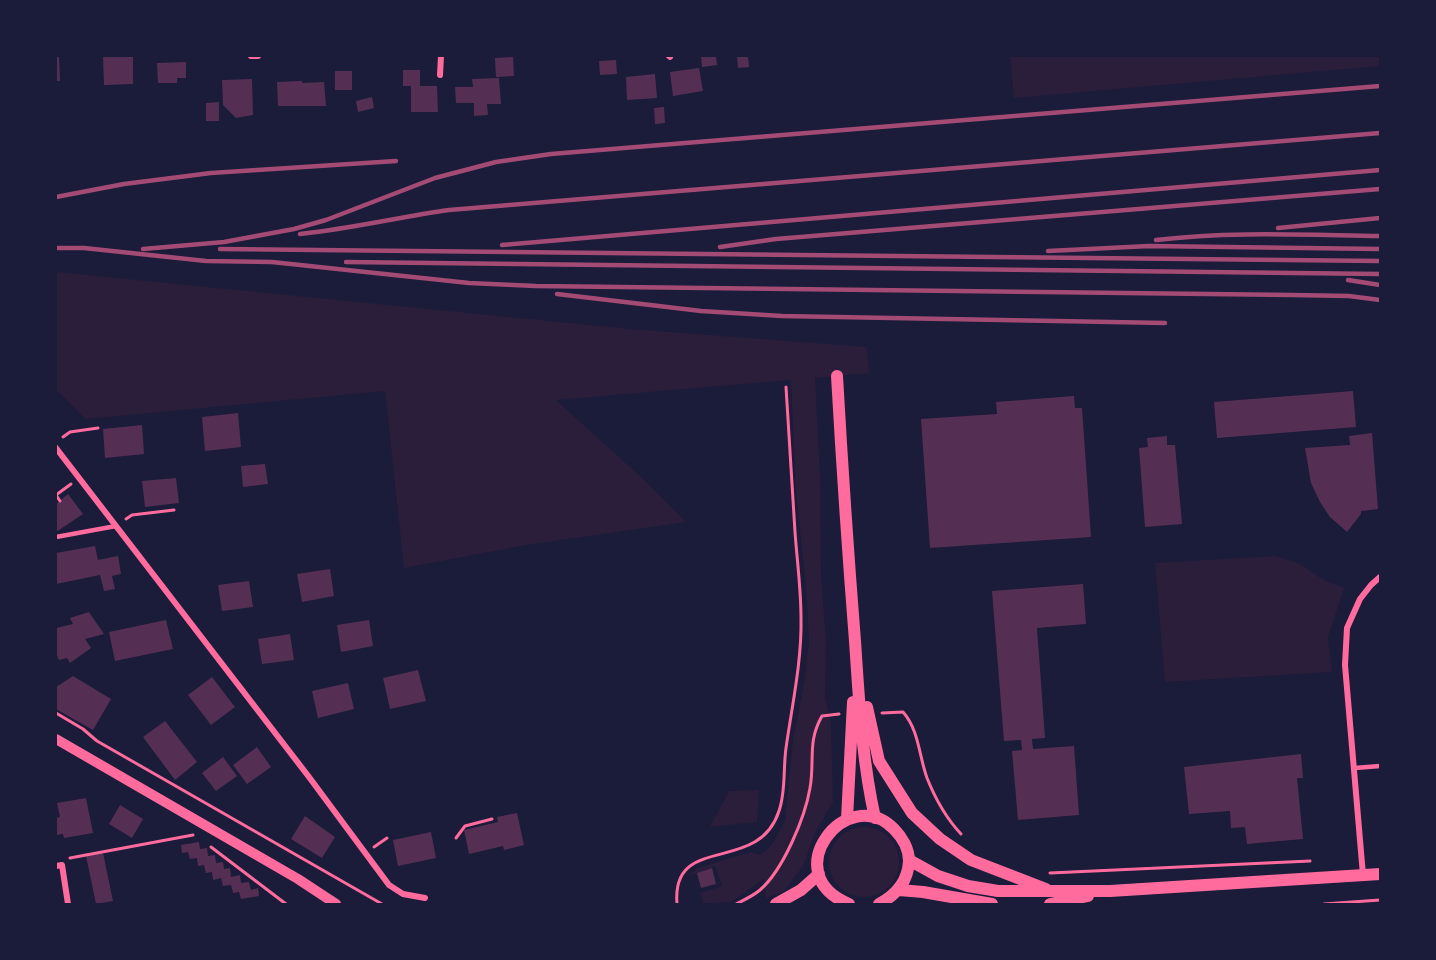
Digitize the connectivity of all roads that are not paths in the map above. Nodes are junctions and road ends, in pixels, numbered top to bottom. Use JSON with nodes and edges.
{"nodes":[{"id":1,"x":251,"y":56,"type":"edge"},
{"id":2,"x":258,"y":56,"type":"edge"},
{"id":3,"x":441,"y":56,"type":"edge"},
{"id":4,"x":440,"y":75,"type":"dead end"},
{"id":5,"x":837,"y":376,"type":"dead end"},
{"id":6,"x":56,"y":448,"type":"edge"},
{"id":7,"x":116,"y":526,"type":"junction"},
{"id":8,"x":56,"y":537,"type":"edge"},
{"id":9,"x":1380,"y":578,"type":"edge"},
{"id":10,"x":856,"y":659,"type":"junction"},
{"id":11,"x":56,"y":739,"type":"edge"},
{"id":12,"x":1380,"y":766,"type":"edge"},
{"id":13,"x":1355,"y":768,"type":"junction"},
{"id":14,"x":875,"y":818,"type":"junction"},
{"id":15,"x":847,"y":819,"type":"junction"},
{"id":16,"x":909,"y":860,"type":"junction"},
{"id":17,"x":59,"y":866,"type":"edge"},
{"id":18,"x":819,"y":874,"type":"junction"},
{"id":19,"x":1380,"y":874,"type":"edge"},
{"id":20,"x":1363,"y":875,"type":"junction"},
{"id":21,"x":899,"y":890,"type":"junction"},
{"id":22,"x":1053,"y":891,"type":"junction"},
{"id":23,"x":1110,"y":891,"type":"junction"},
{"id":24,"x":425,"y":898,"type":"dead end"},
{"id":25,"x":830,"y":902,"type":"edge"},
{"id":26,"x":68,"y":904,"type":"edge"},
{"id":27,"x":336,"y":904,"type":"edge"},
{"id":28,"x":776,"y":904,"type":"edge"},
{"id":29,"x":849,"y":904,"type":"edge"},
{"id":30,"x":879,"y":904,"type":"edge"},
{"id":31,"x":992,"y":904,"type":"edge"},
{"id":32,"x":1050,"y":904,"type":"edge"}],
"edges":[{"from":1,"to":2,"type":"street"},
{"from":3,"to":4,"type":"street"},
{"from":5,"to":10,"type":"main road"},
{"from":6,"to":7,"type":"street"},
{"from":7,"to":8,"type":"lane"},
{"from":7,"to":24,"type":"street"},
{"from":9,"to":13,"type":"street"},
{"from":10,"to":14,"type":"main road"},
{"from":10,"to":15,"type":"main road"},
{"from":10,"to":22,"type":"main road"},
{"from":11,"to":27,"type":"street"},
{"from":12,"to":13,"type":"lane"},
{"from":13,"to":20,"type":"street"},
{"from":14,"to":15,"type":"main road"},
{"from":14,"to":16,"type":"main road"},
{"from":15,"to":18,"type":"main road"},
{"from":16,"to":21,"type":"main road"},
{"from":16,"to":22,"type":"main road"},
{"from":17,"to":26,"type":"street"},
{"from":18,"to":25,"type":"main road"},
{"from":18,"to":28,"type":"main road"},
{"from":19,"to":20,"type":"main road"},
{"from":20,"to":23,"type":"main road"},
{"from":21,"to":30,"type":"main road"},
{"from":21,"to":31,"type":"main road"},
{"from":22,"to":23,"type":"main road"},
{"from":23,"to":32,"type":"main road"},
{"from":25,"to":29,"type":"main road"}]}
